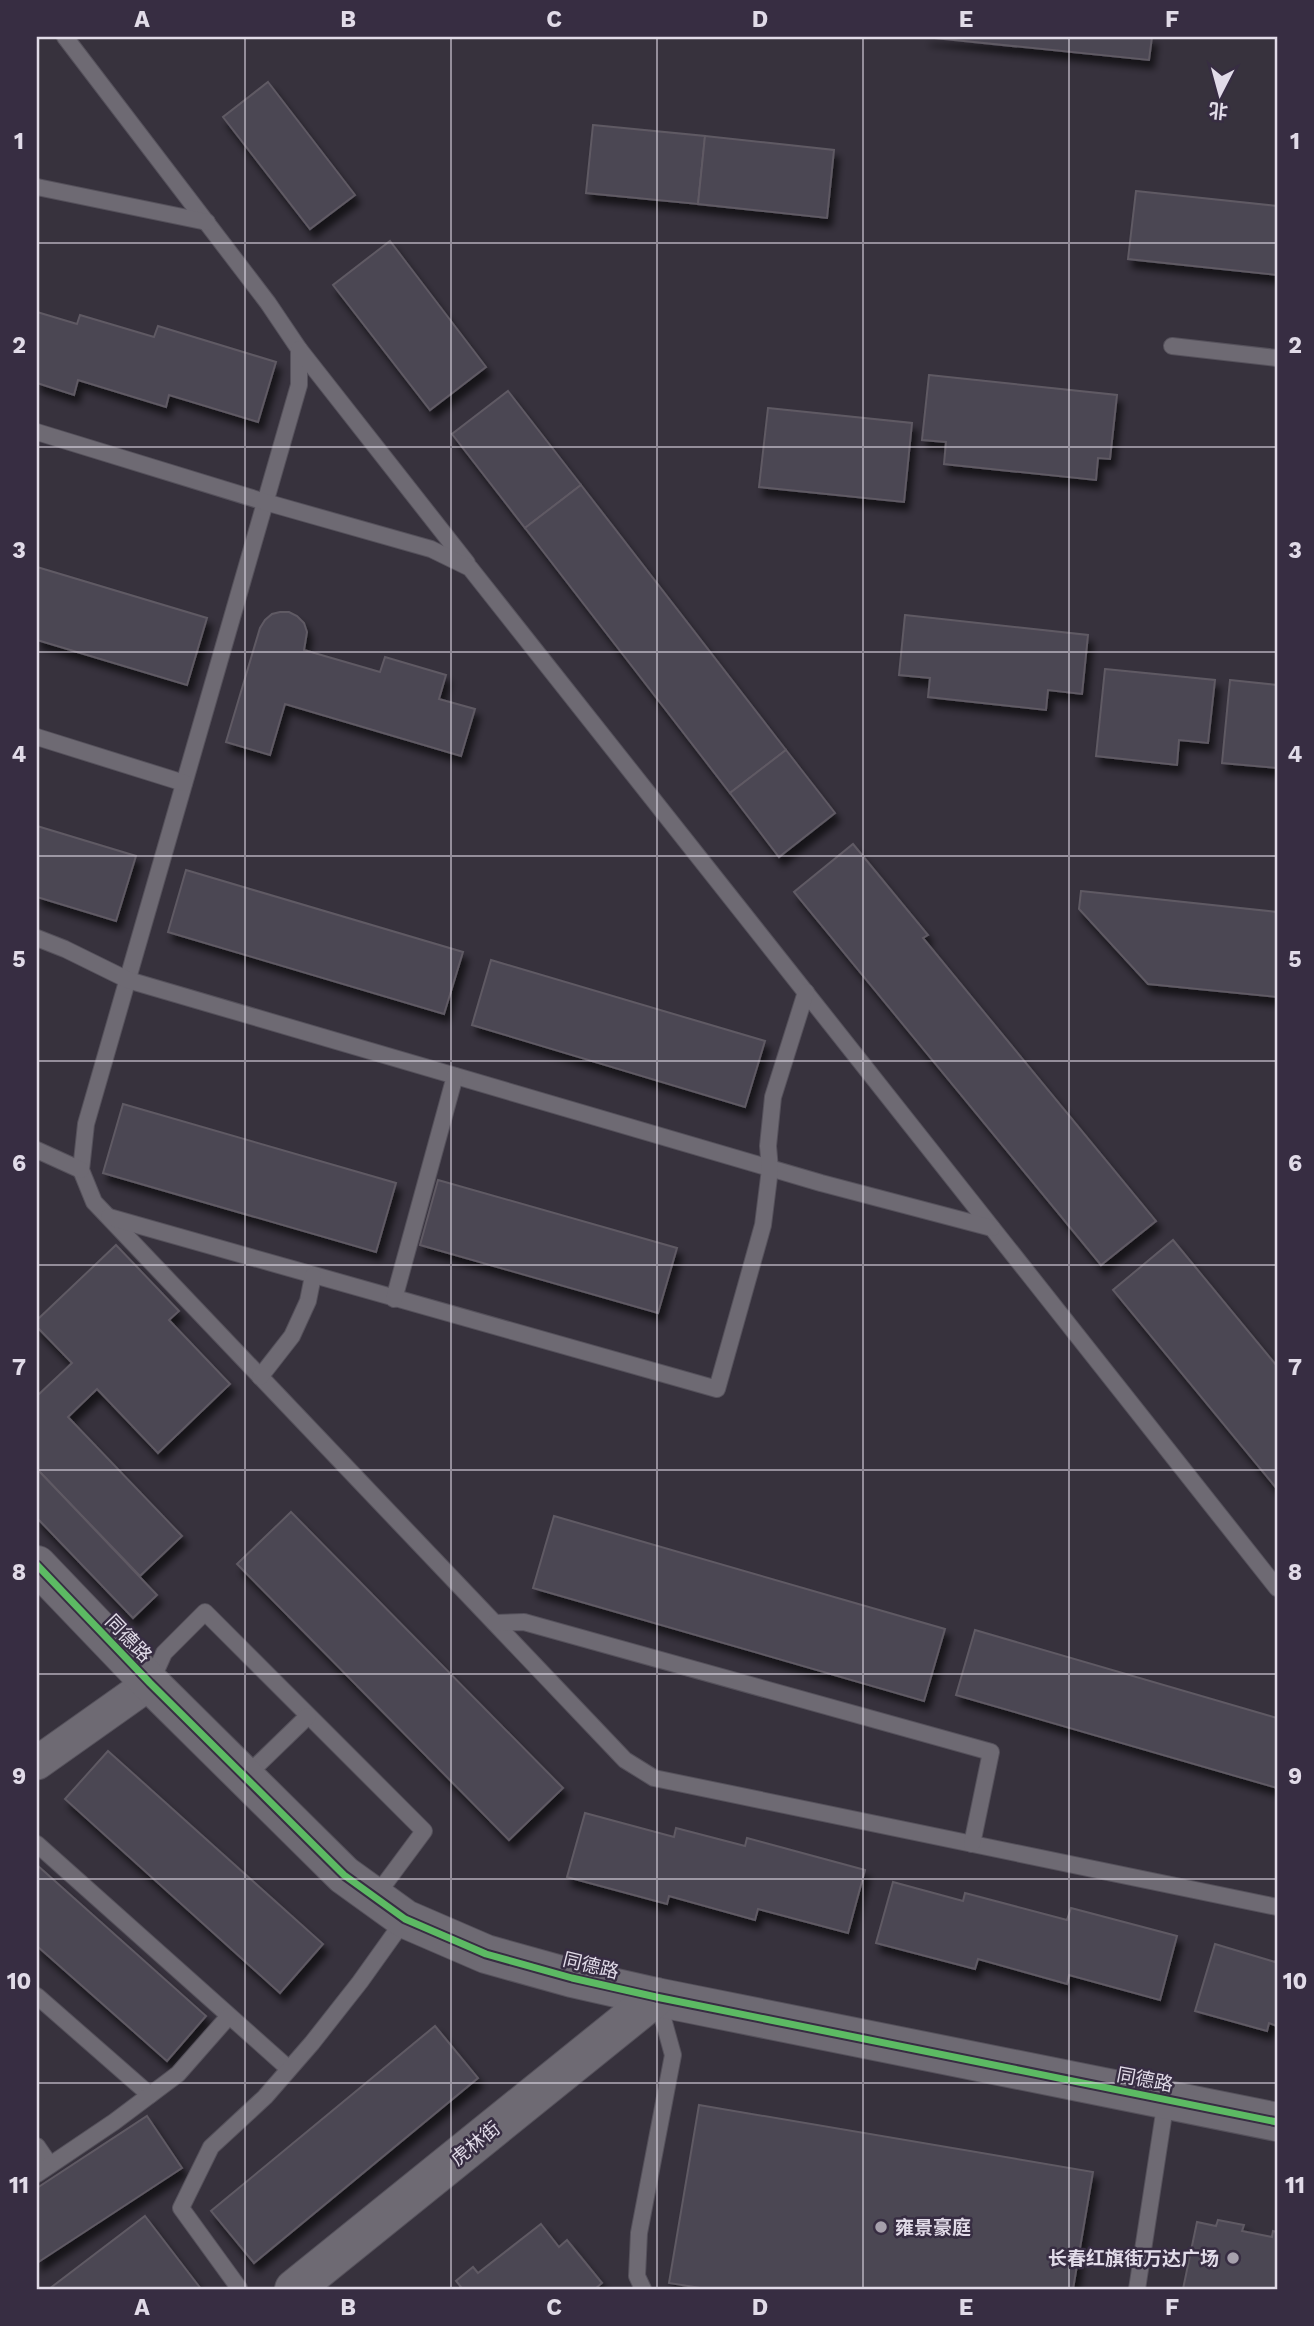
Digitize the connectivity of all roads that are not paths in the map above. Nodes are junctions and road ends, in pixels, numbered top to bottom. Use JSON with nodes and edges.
{"nodes":[{"id":1,"x":65,"y":37,"type":"edge"},
{"id":2,"x":37,"y":187,"type":"edge"},
{"id":3,"x":207,"y":222,"type":"junction"},
{"id":4,"x":1172,"y":346,"type":"dead end"},
{"id":5,"x":299,"y":349,"type":"junction"},
{"id":6,"x":1277,"y":358,"type":"edge"},
{"id":7,"x":37,"y":432,"type":"edge"},
{"id":8,"x":265,"y":502,"type":"junction"},
{"id":9,"x":470,"y":568,"type":"junction"},
{"id":10,"x":37,"y":737,"type":"edge"},
{"id":11,"x":184,"y":783,"type":"junction"},
{"id":12,"x":37,"y":938,"type":"edge"},
{"id":13,"x":128,"y":980,"type":"junction"},
{"id":14,"x":806,"y":992,"type":"junction"},
{"id":15,"x":455,"y":1076,"type":"junction"},
{"id":16,"x":37,"y":1150,"type":"edge"},
{"id":17,"x":770,"y":1169,"type":"junction"},
{"id":18,"x":81,"y":1170,"type":"junction"},
{"id":19,"x":107,"y":1216,"type":"junction"},
{"id":20,"x":992,"y":1228,"type":"junction"},
{"id":21,"x":313,"y":1276,"type":"junction"},
{"id":22,"x":394,"y":1298,"type":"junction"},
{"id":23,"x":260,"y":1377,"type":"junction"},
{"id":24,"x":37,"y":1565,"type":"edge"},
{"id":25,"x":1277,"y":1588,"type":"edge"},
{"id":26,"x":495,"y":1623,"type":"junction"},
{"id":27,"x":150,"y":1683,"type":"junction"},
{"id":28,"x":308,"y":1716,"type":"junction"},
{"id":29,"x":37,"y":1763,"type":"edge"},
{"id":30,"x":245,"y":1777,"type":"junction"},
{"id":31,"x":37,"y":1844,"type":"edge"},
{"id":32,"x":972,"y":1844,"type":"junction"},
{"id":33,"x":375,"y":1897,"type":"junction"},
{"id":34,"x":1277,"y":1907,"type":"edge"},
{"id":35,"x":405,"y":1919,"type":"junction"},
{"id":36,"x":37,"y":1996,"type":"edge"},
{"id":37,"x":656,"y":1997,"type":"junction"},
{"id":38,"x":229,"y":2015,"type":"junction"},
{"id":39,"x":289,"y":2069,"type":"junction"},
{"id":40,"x":150,"y":2095,"type":"junction"},
{"id":41,"x":1166,"y":2100,"type":"junction"},
{"id":42,"x":1277,"y":2122,"type":"edge"},
{"id":43,"x":37,"y":2146,"type":"edge"},
{"id":44,"x":44,"y":2169,"type":"edge"},
{"id":45,"x":239,"y":2288,"type":"edge"},
{"id":46,"x":294,"y":2289,"type":"edge"},
{"id":47,"x":643,"y":2289,"type":"edge"},
{"id":48,"x":1137,"y":2289,"type":"edge"}],
"edges":[{"from":1,"to":3,"type":"lane"},
{"from":2,"to":3,"type":"lane"},
{"from":3,"to":5,"type":"lane"},
{"from":4,"to":6,"type":"lane"},
{"from":5,"to":8,"type":"lane"},
{"from":5,"to":9,"type":"lane"},
{"from":7,"to":8,"type":"lane"},
{"from":8,"to":9,"type":"lane"},
{"from":8,"to":11,"type":"lane"},
{"from":9,"to":14,"type":"lane"},
{"from":10,"to":11,"type":"lane"},
{"from":11,"to":13,"type":"lane"},
{"from":12,"to":13,"type":"lane"},
{"from":13,"to":15,"type":"lane"},
{"from":13,"to":18,"type":"lane"},
{"from":14,"to":17,"type":"lane"},
{"from":14,"to":20,"type":"lane"},
{"from":15,"to":17,"type":"lane"},
{"from":15,"to":22,"type":"lane"},
{"from":16,"to":18,"type":"lane"},
{"from":17,"to":20,"type":"lane"},
{"from":17,"to":22,"type":"lane"},
{"from":18,"to":19,"type":"lane"},
{"from":19,"to":21,"type":"lane"},
{"from":19,"to":23,"type":"lane"},
{"from":20,"to":25,"type":"lane"},
{"from":21,"to":22,"type":"lane"},
{"from":21,"to":23,"type":"lane"},
{"from":23,"to":26,"type":"lane"},
{"from":24,"to":27,"type":"street","name":"同德路"},
{"from":26,"to":32,"type":"lane"},
{"from":26,"to":32,"type":"lane"},
{"from":27,"to":28,"type":"lane"},
{"from":27,"to":29,"type":"street"},
{"from":27,"to":30,"type":"street","name":"同德路"},
{"from":28,"to":30,"type":"lane"},
{"from":28,"to":33,"type":"lane"},
{"from":30,"to":33,"type":"street","name":"同德路"},
{"from":31,"to":38,"type":"lane"},
{"from":32,"to":34,"type":"lane"},
{"from":33,"to":35,"type":"street","name":"同德路"},
{"from":35,"to":37,"type":"street","name":"同德路"},
{"from":35,"to":39,"type":"lane"},
{"from":36,"to":40,"type":"lane"},
{"from":37,"to":41,"type":"street","name":"同德路"},
{"from":37,"to":46,"type":"street","name":"虎林街"},
{"from":37,"to":47,"type":"lane"},
{"from":38,"to":39,"type":"lane"},
{"from":38,"to":40,"type":"lane"},
{"from":39,"to":45,"type":"lane"},
{"from":40,"to":44,"type":"lane"},
{"from":41,"to":42,"type":"street","name":"同德路"},
{"from":41,"to":48,"type":"lane"},
{"from":43,"to":44,"type":"lane"}]}
